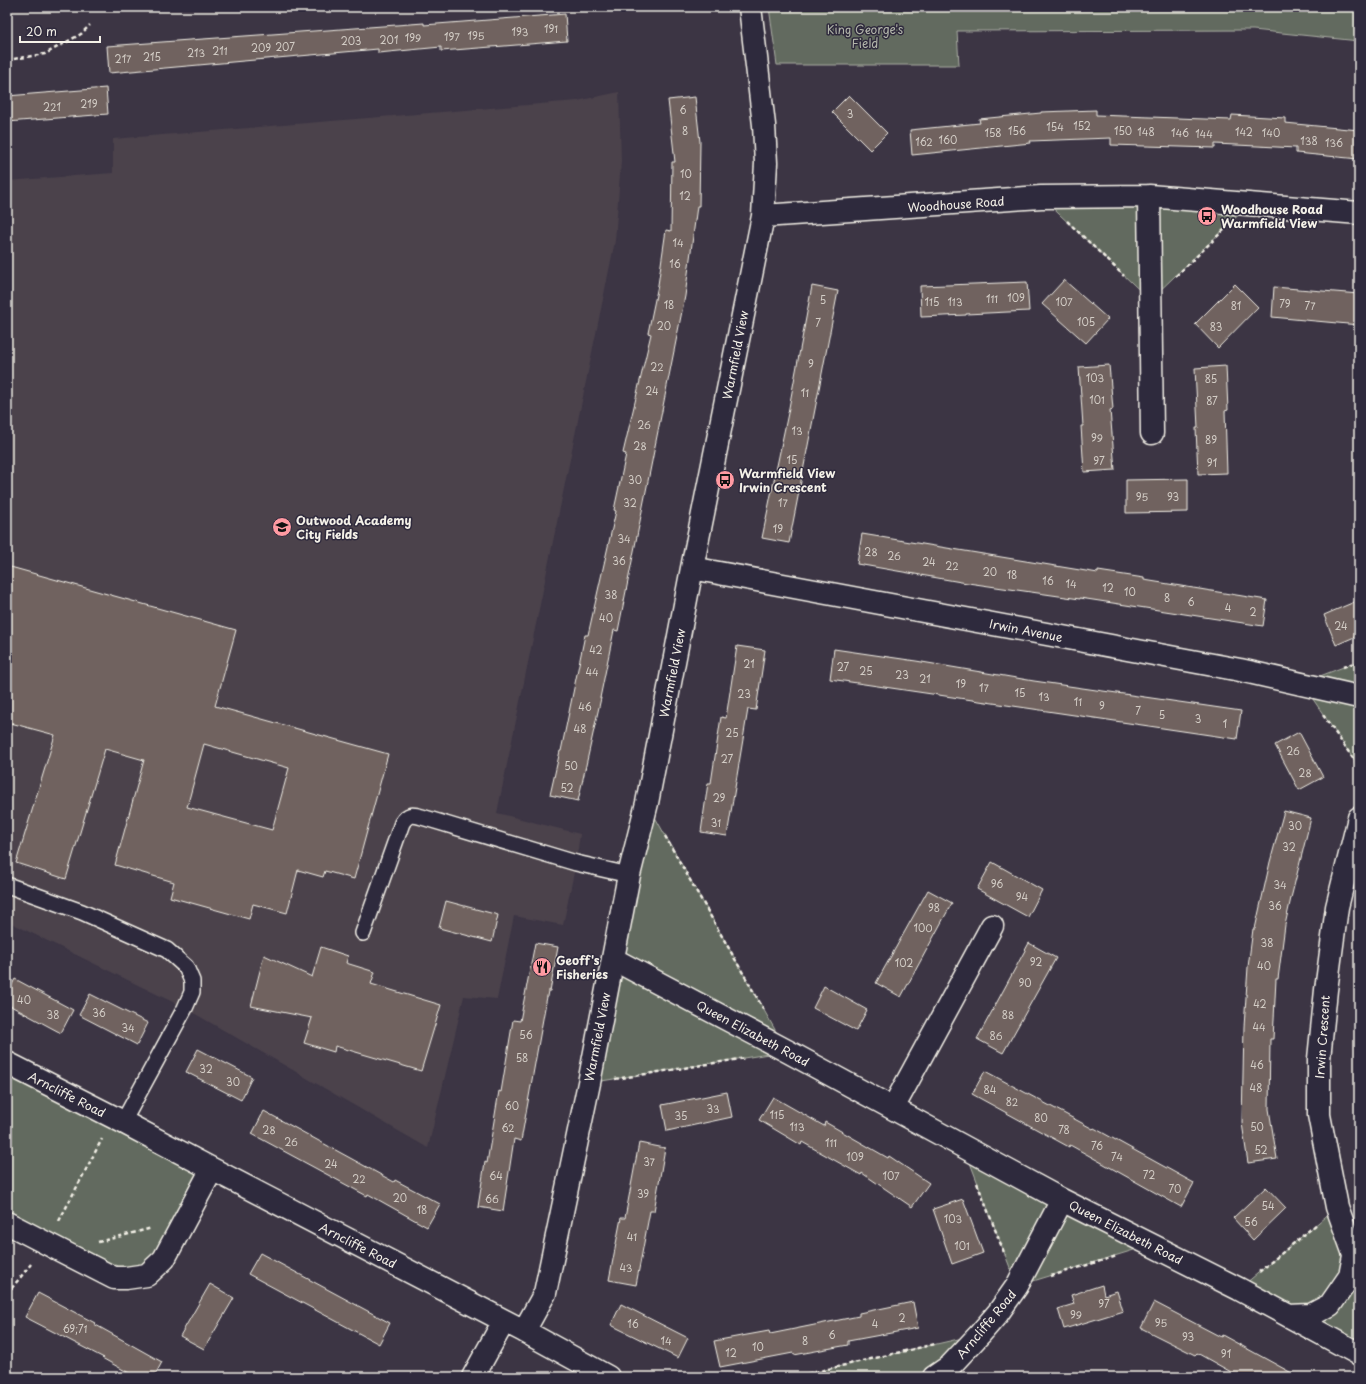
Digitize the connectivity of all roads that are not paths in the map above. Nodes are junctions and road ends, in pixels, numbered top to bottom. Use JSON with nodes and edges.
{"nodes":[{"id":1,"x":750,"y":7,"type":"edge"},
{"id":2,"x":1149,"y":196,"type":"junction"},
{"id":3,"x":1359,"y":213,"type":"edge"},
{"id":4,"x":763,"y":216,"type":"junction"},
{"id":5,"x":1152,"y":433,"type":"dead end"},
{"id":6,"x":692,"y":568,"type":"junction"},
{"id":7,"x":1359,"y":697,"type":"edge"},
{"id":8,"x":1359,"y":818,"type":"edge"},
{"id":9,"x":629,"y":875,"type":"junction"},
{"id":10,"x":7,"y":885,"type":"edge"},
{"id":11,"x":992,"y":926,"type":"dead end"},
{"id":12,"x":363,"y":933,"type":"dead end"},
{"id":13,"x":613,"y":959,"type":"junction"},
{"id":14,"x":7,"y":1063,"type":"edge"},
{"id":15,"x":893,"y":1108,"type":"junction"},
{"id":16,"x":119,"y":1120,"type":"junction"},
{"id":17,"x":212,"y":1169,"type":"junction"},
{"id":18,"x":1062,"y":1200,"type":"junction"},
{"id":19,"x":7,"y":1223,"type":"edge"},
{"id":20,"x":1356,"y":1262,"type":"edge"},
{"id":21,"x":1289,"y":1316,"type":"junction"},
{"id":22,"x":504,"y":1321,"type":"junction"},
{"id":23,"x":524,"y":1331,"type":"junction"},
{"id":24,"x":1359,"y":1354,"type":"edge"},
{"id":25,"x":473,"y":1377,"type":"edge"},
{"id":26,"x":608,"y":1377,"type":"edge"},
{"id":27,"x":934,"y":1377,"type":"edge"}],
"edges":[{"from":1,"to":4,"type":"street","name":"Warmfield View"},
{"from":2,"to":3,"type":"street","name":"Woodhouse Road"},
{"from":2,"to":4,"type":"street","name":"Woodhouse Road"},
{"from":2,"to":5,"type":"street"},
{"from":4,"to":6,"type":"street","name":"Warmfield View"},
{"from":6,"to":7,"type":"street","name":"Irwin Avenue"},
{"from":6,"to":9,"type":"street","name":"Warmfield View"},
{"from":8,"to":20,"type":"street","name":"Irwin Crescent"},
{"from":9,"to":12,"type":"lane"},
{"from":9,"to":13,"type":"street","name":"Warmfield View"},
{"from":10,"to":16,"type":"lane"},
{"from":11,"to":15,"type":"street"},
{"from":13,"to":15,"type":"street","name":"Queen Elizabeth Road"},
{"from":13,"to":23,"type":"street","name":"Warmfield View"},
{"from":14,"to":16,"type":"street","name":"Arncliffe Road"},
{"from":15,"to":18,"type":"street","name":"Queen Elizabeth Road"},
{"from":16,"to":17,"type":"street","name":"Arncliffe Road"},
{"from":17,"to":19,"type":"street"},
{"from":17,"to":22,"type":"street","name":"Arncliffe Road"},
{"from":18,"to":21,"type":"street","name":"Queen Elizabeth Road"},
{"from":18,"to":27,"type":"street","name":"Arncliffe Road"},
{"from":20,"to":21,"type":"street","name":"Irwin Crescent"},
{"from":21,"to":24,"type":"street","name":"Queen Elizabeth Road"},
{"from":22,"to":23,"type":"street","name":"Arncliffe Road"},
{"from":22,"to":25,"type":"street"},
{"from":23,"to":26,"type":"street","name":"Arncliffe Road"}]}
